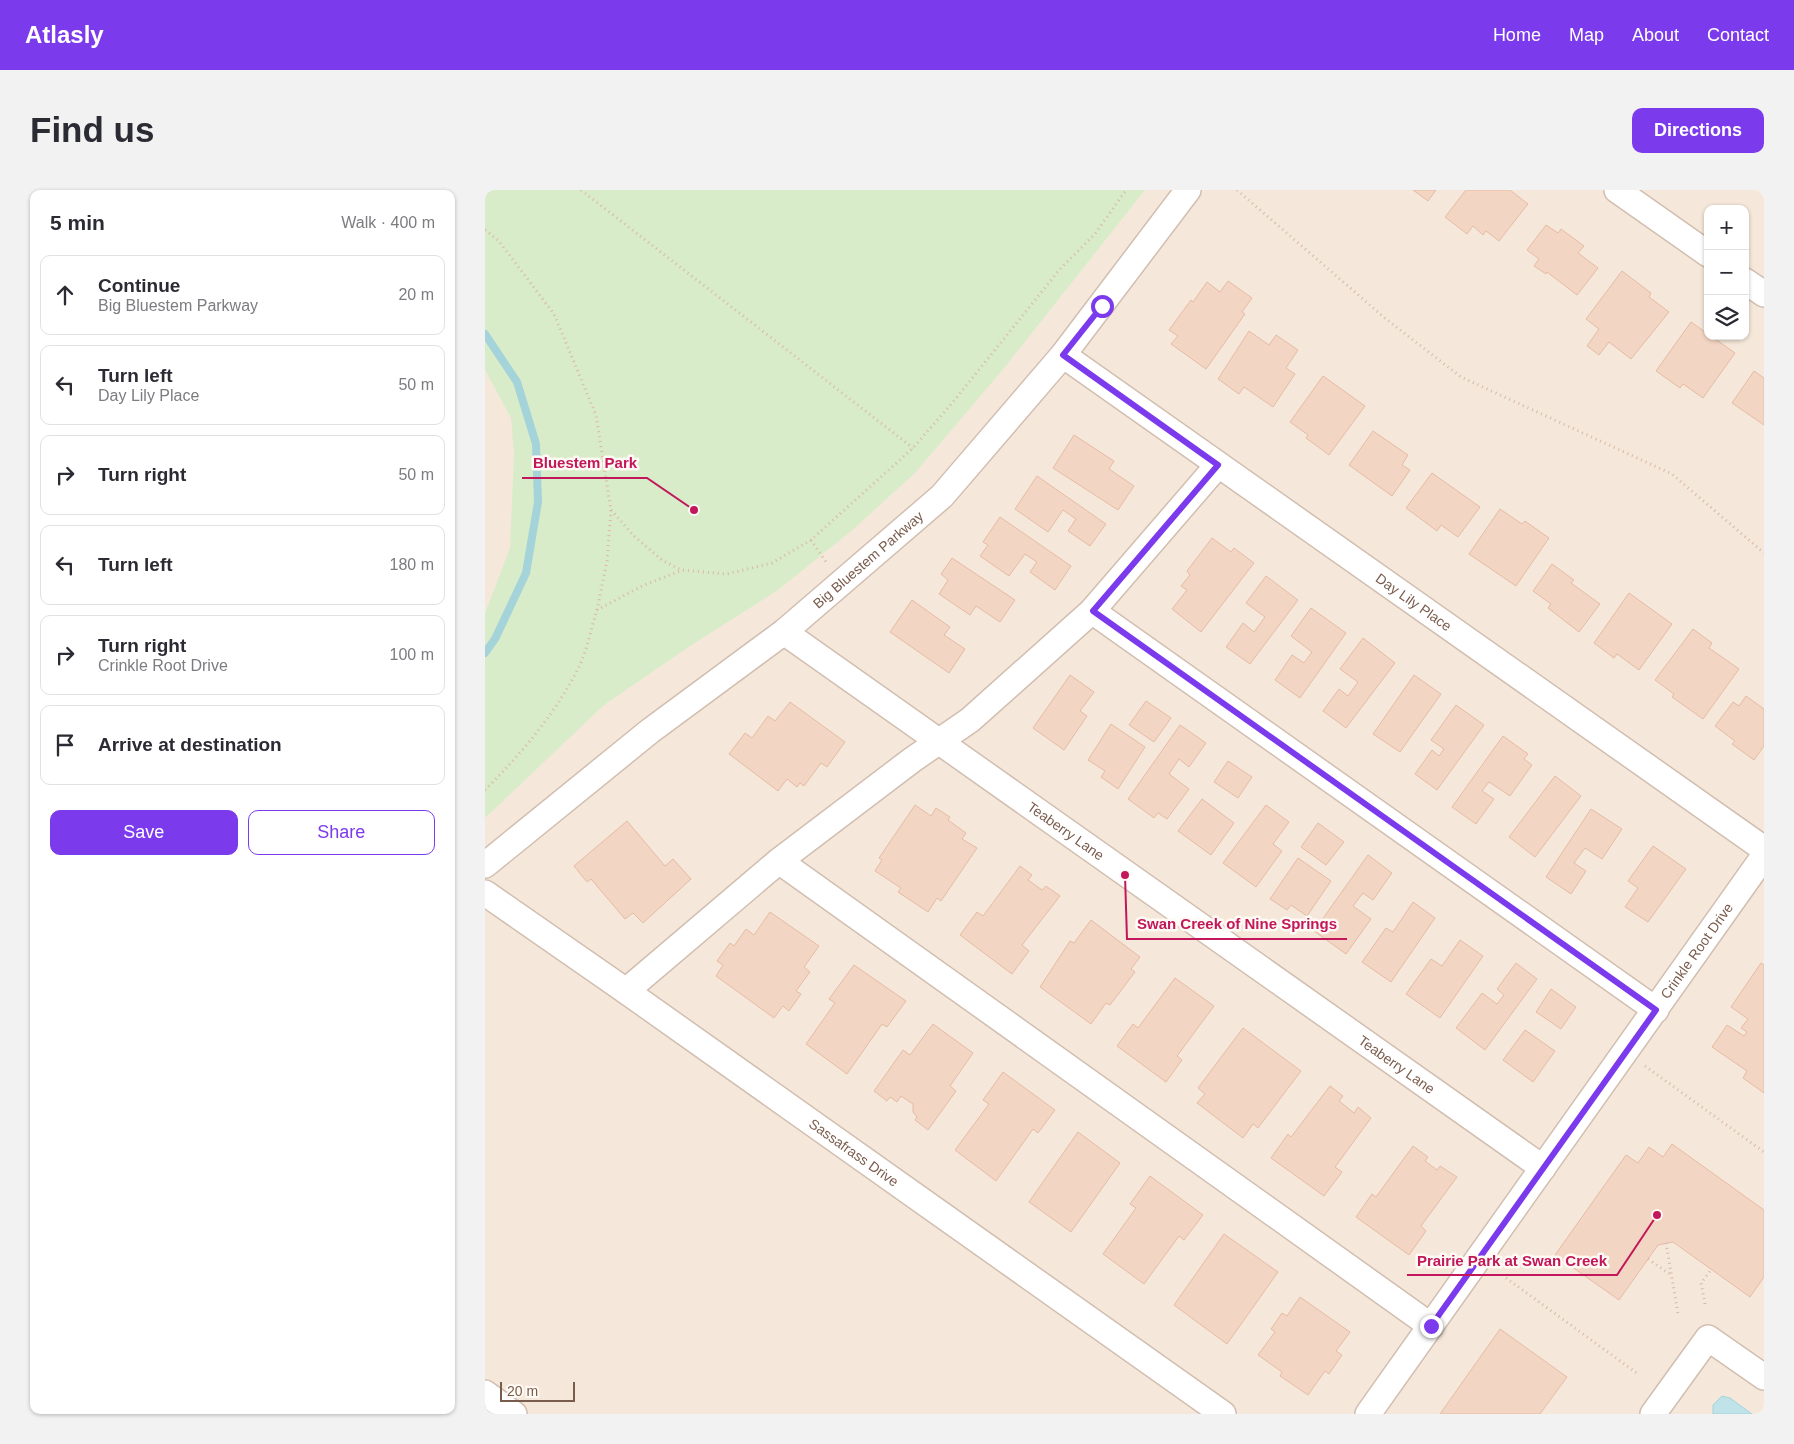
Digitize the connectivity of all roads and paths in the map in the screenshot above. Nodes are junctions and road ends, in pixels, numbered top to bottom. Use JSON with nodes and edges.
{"nodes":[{"id":1,"x":581,"y":190,"type":"edge"},
{"id":2,"x":1126,"y":190,"type":"edge"},
{"id":3,"x":1188,"y":190,"type":"edge"},
{"id":4,"x":1237,"y":190,"type":"edge"},
{"id":5,"x":1617,"y":190,"type":"edge"},
{"id":6,"x":485,"y":230,"type":"edge"},
{"id":7,"x":1704,"y":251,"type":"edge"},
{"id":8,"x":1749,"y":283,"type":"edge"},
{"id":9,"x":1764,"y":294,"type":"edge"},
{"id":10,"x":1063,"y":355,"type":"junction"},
{"id":11,"x":913,"y":448,"type":"junction"},
{"id":12,"x":1218,"y":465,"type":"junction"},
{"id":13,"x":611,"y":510,"type":"junction"},
{"id":14,"x":811,"y":540,"type":"junction"},
{"id":15,"x":1764,"y":553,"type":"edge"},
{"id":16,"x":830,"y":568,"type":"dead end"},
{"id":17,"x":681,"y":570,"type":"junction"},
{"id":18,"x":597,"y":610,"type":"junction"},
{"id":19,"x":1093,"y":611,"type":"junction"},
{"id":20,"x":784,"y":632,"type":"junction"},
{"id":21,"x":940,"y":741,"type":"junction"},
{"id":22,"x":485,"y":790,"type":"edge"},
{"id":23,"x":1764,"y":849,"type":"edge"},
{"id":24,"x":1764,"y":856,"type":"edge"},
{"id":25,"x":779,"y":861,"type":"junction"},
{"id":26,"x":485,"y":865,"type":"edge"},
{"id":27,"x":485,"y":894,"type":"edge"},
{"id":28,"x":626,"y":991,"type":"junction"},
{"id":29,"x":1656,"y":1010,"type":"junction"},
{"id":30,"x":1642,"y":1063,"type":"dead end"},
{"id":31,"x":1764,"y":1152,"type":"edge"},
{"id":32,"x":1543,"y":1168,"type":"junction"},
{"id":33,"x":1666,"y":1244,"type":"dead end"},
{"id":34,"x":1648,"y":1259,"type":"dead end"},
{"id":35,"x":1711,"y":1270,"type":"dead end"},
{"id":36,"x":1671,"y":1275,"type":"junction"},
{"id":37,"x":1506,"y":1278,"type":"dead end"},
{"id":38,"x":1705,"y":1304,"type":"dead end"},
{"id":39,"x":1678,"y":1314,"type":"dead end"},
{"id":40,"x":1431,"y":1326,"type":"junction"},
{"id":41,"x":1761,"y":1369,"type":"edge"},
{"id":42,"x":1638,"y":1374,"type":"dead end"},
{"id":43,"x":485,"y":1393,"type":"edge"},
{"id":44,"x":514,"y":1414,"type":"edge"},
{"id":45,"x":1223,"y":1414,"type":"edge"},
{"id":46,"x":1368,"y":1414,"type":"edge"},
{"id":47,"x":1653,"y":1414,"type":"edge"}],
"edges":[{"from":1,"to":11,"type":"path"},
{"from":2,"to":11,"type":"path"},
{"from":3,"to":10,"type":"street","name":"Big Bluestem Parkway"},
{"from":4,"to":15,"type":"path"},
{"from":5,"to":7,"type":"street"},
{"from":6,"to":13,"type":"path"},
{"from":8,"to":9,"type":"street"},
{"from":10,"to":12,"type":"street","name":"Day Lily Place"},
{"from":10,"to":20,"type":"street","name":"Big Bluestem Parkway"},
{"from":11,"to":14,"type":"path"},
{"from":12,"to":19,"type":"street"},
{"from":12,"to":23,"type":"street","name":"Day Lily Place"},
{"from":13,"to":17,"type":"path"},
{"from":13,"to":18,"type":"path"},
{"from":14,"to":16,"type":"path"},
{"from":14,"to":17,"type":"path"},
{"from":17,"to":18,"type":"path"},
{"from":18,"to":22,"type":"path"},
{"from":19,"to":21,"type":"street"},
{"from":19,"to":29,"type":"street"},
{"from":20,"to":21,"type":"street","name":"Teaberry Lane"},
{"from":20,"to":26,"type":"street","name":"Big Bluestem Parkway"},
{"from":21,"to":25,"type":"street"},
{"from":21,"to":32,"type":"street","name":"Teaberry Lane"},
{"from":24,"to":29,"type":"street","name":"Crinkle Root Drive"},
{"from":25,"to":28,"type":"street"},
{"from":25,"to":40,"type":"street"},
{"from":27,"to":28,"type":"street","name":"Sassafrass Drive"},
{"from":28,"to":45,"type":"street","name":"Sassafrass Drive"},
{"from":29,"to":32,"type":"street","name":"Crinkle Root Drive"},
{"from":30,"to":31,"type":"path"},
{"from":32,"to":40,"type":"street","name":"Crinkle Root Drive"},
{"from":33,"to":36,"type":"path"},
{"from":34,"to":36,"type":"path"},
{"from":35,"to":38,"type":"path"},
{"from":36,"to":39,"type":"path"},
{"from":37,"to":42,"type":"path"},
{"from":40,"to":46,"type":"street","name":"Crinkle Root Drive"},
{"from":41,"to":47,"type":"street"},
{"from":43,"to":44,"type":"street"}]}
